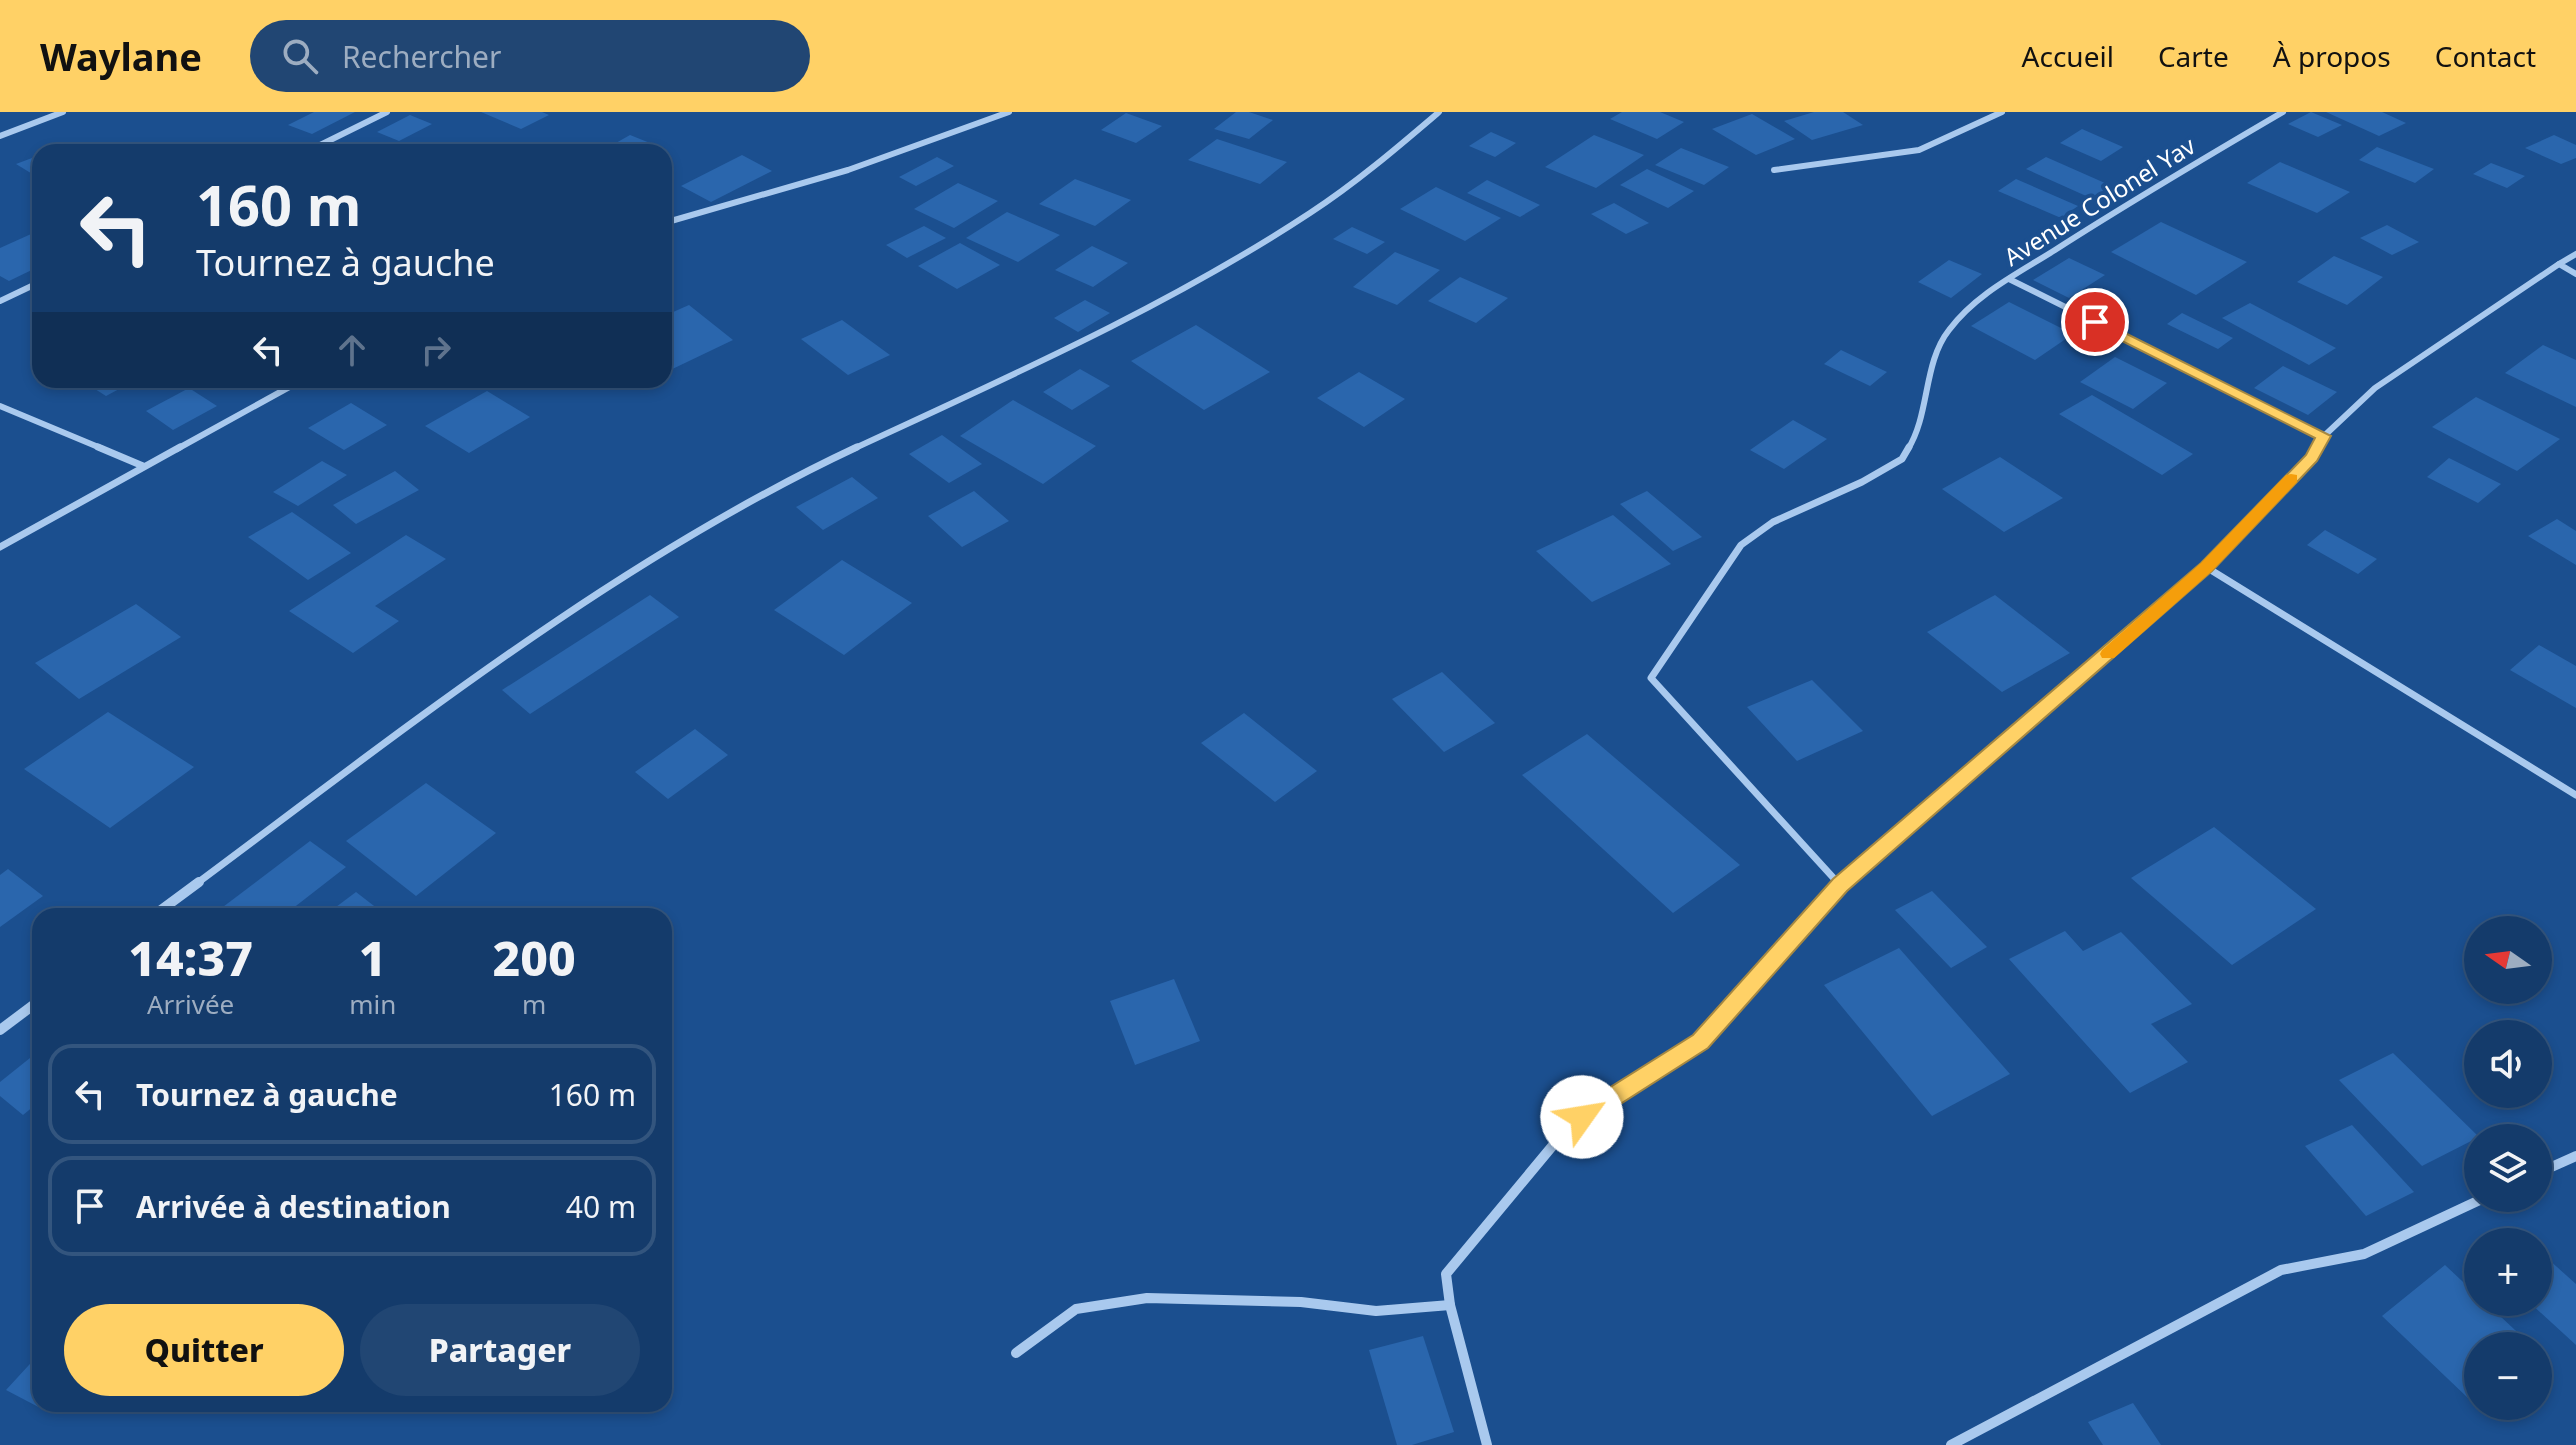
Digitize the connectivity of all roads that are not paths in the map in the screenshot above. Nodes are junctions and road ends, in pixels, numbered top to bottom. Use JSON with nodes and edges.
{"nodes":[{"id":1,"x":63,"y":112,"type":"edge"},
{"id":2,"x":387,"y":112,"type":"edge"},
{"id":3,"x":1009,"y":112,"type":"edge"},
{"id":4,"x":1439,"y":112,"type":"edge"},
{"id":5,"x":2002,"y":112,"type":"edge"},
{"id":6,"x":2283,"y":112,"type":"edge"},
{"id":7,"x":0,"y":136,"type":"edge"},
{"id":8,"x":322,"y":144,"type":"edge"},
{"id":9,"x":1774,"y":170,"type":"dead end"},
{"id":10,"x":672,"y":221,"type":"edge"},
{"id":11,"x":2576,"y":254,"type":"edge"},
{"id":12,"x":2559,"y":264,"type":"junction"},
{"id":13,"x":2576,"y":274,"type":"edge"},
{"id":14,"x":2009,"y":279,"type":"junction"},
{"id":15,"x":32,"y":286,"type":"edge"},
{"id":16,"x":0,"y":301,"type":"edge"},
{"id":17,"x":287,"y":388,"type":"edge"},
{"id":18,"x":0,"y":406,"type":"edge"},
{"id":19,"x":2324,"y":436,"type":"junction"},
{"id":20,"x":143,"y":466,"type":"junction"},
{"id":21,"x":0,"y":547,"type":"edge"},
{"id":22,"x":2206,"y":567,"type":"junction"},
{"id":23,"x":2576,"y":795,"type":"edge"},
{"id":24,"x":1840,"y":885,"type":"junction"},
{"id":25,"x":164,"y":908,"type":"edge"},
{"id":26,"x":32,"y":1006,"type":"edge"},
{"id":27,"x":0,"y":1030,"type":"edge"},
{"id":28,"x":2576,"y":1156,"type":"edge"},
{"id":29,"x":2552,"y":1167,"type":"edge"},
{"id":30,"x":2464,"y":1207,"type":"edge"},
{"id":31,"x":1450,"y":1305,"type":"junction"},
{"id":32,"x":1016,"y":1353,"type":"dead end"},
{"id":33,"x":1487,"y":1445,"type":"edge"},
{"id":34,"x":1951,"y":1445,"type":"edge"}],
"edges":[{"from":1,"to":7,"type":"street"},
{"from":2,"to":8,"type":"street"},
{"from":3,"to":10,"type":"street"},
{"from":4,"to":25,"type":"street"},
{"from":5,"to":9,"type":"street"},
{"from":6,"to":14,"type":"street","name":"Avenue Colonel Yav"},
{"from":11,"to":12,"type":"street"},
{"from":12,"to":13,"type":"street"},
{"from":12,"to":19,"type":"street"},
{"from":14,"to":19,"type":"street"},
{"from":14,"to":24,"type":"street","name":"Avenue Colonel Yav"},
{"from":15,"to":16,"type":"street"},
{"from":17,"to":20,"type":"street"},
{"from":18,"to":20,"type":"street"},
{"from":19,"to":22,"type":"street"},
{"from":20,"to":21,"type":"street"},
{"from":22,"to":23,"type":"street"},
{"from":22,"to":24,"type":"street"},
{"from":24,"to":31,"type":"street"},
{"from":26,"to":27,"type":"street"},
{"from":28,"to":29,"type":"street"},
{"from":30,"to":34,"type":"street"},
{"from":31,"to":32,"type":"street"},
{"from":31,"to":33,"type":"street"}]}
